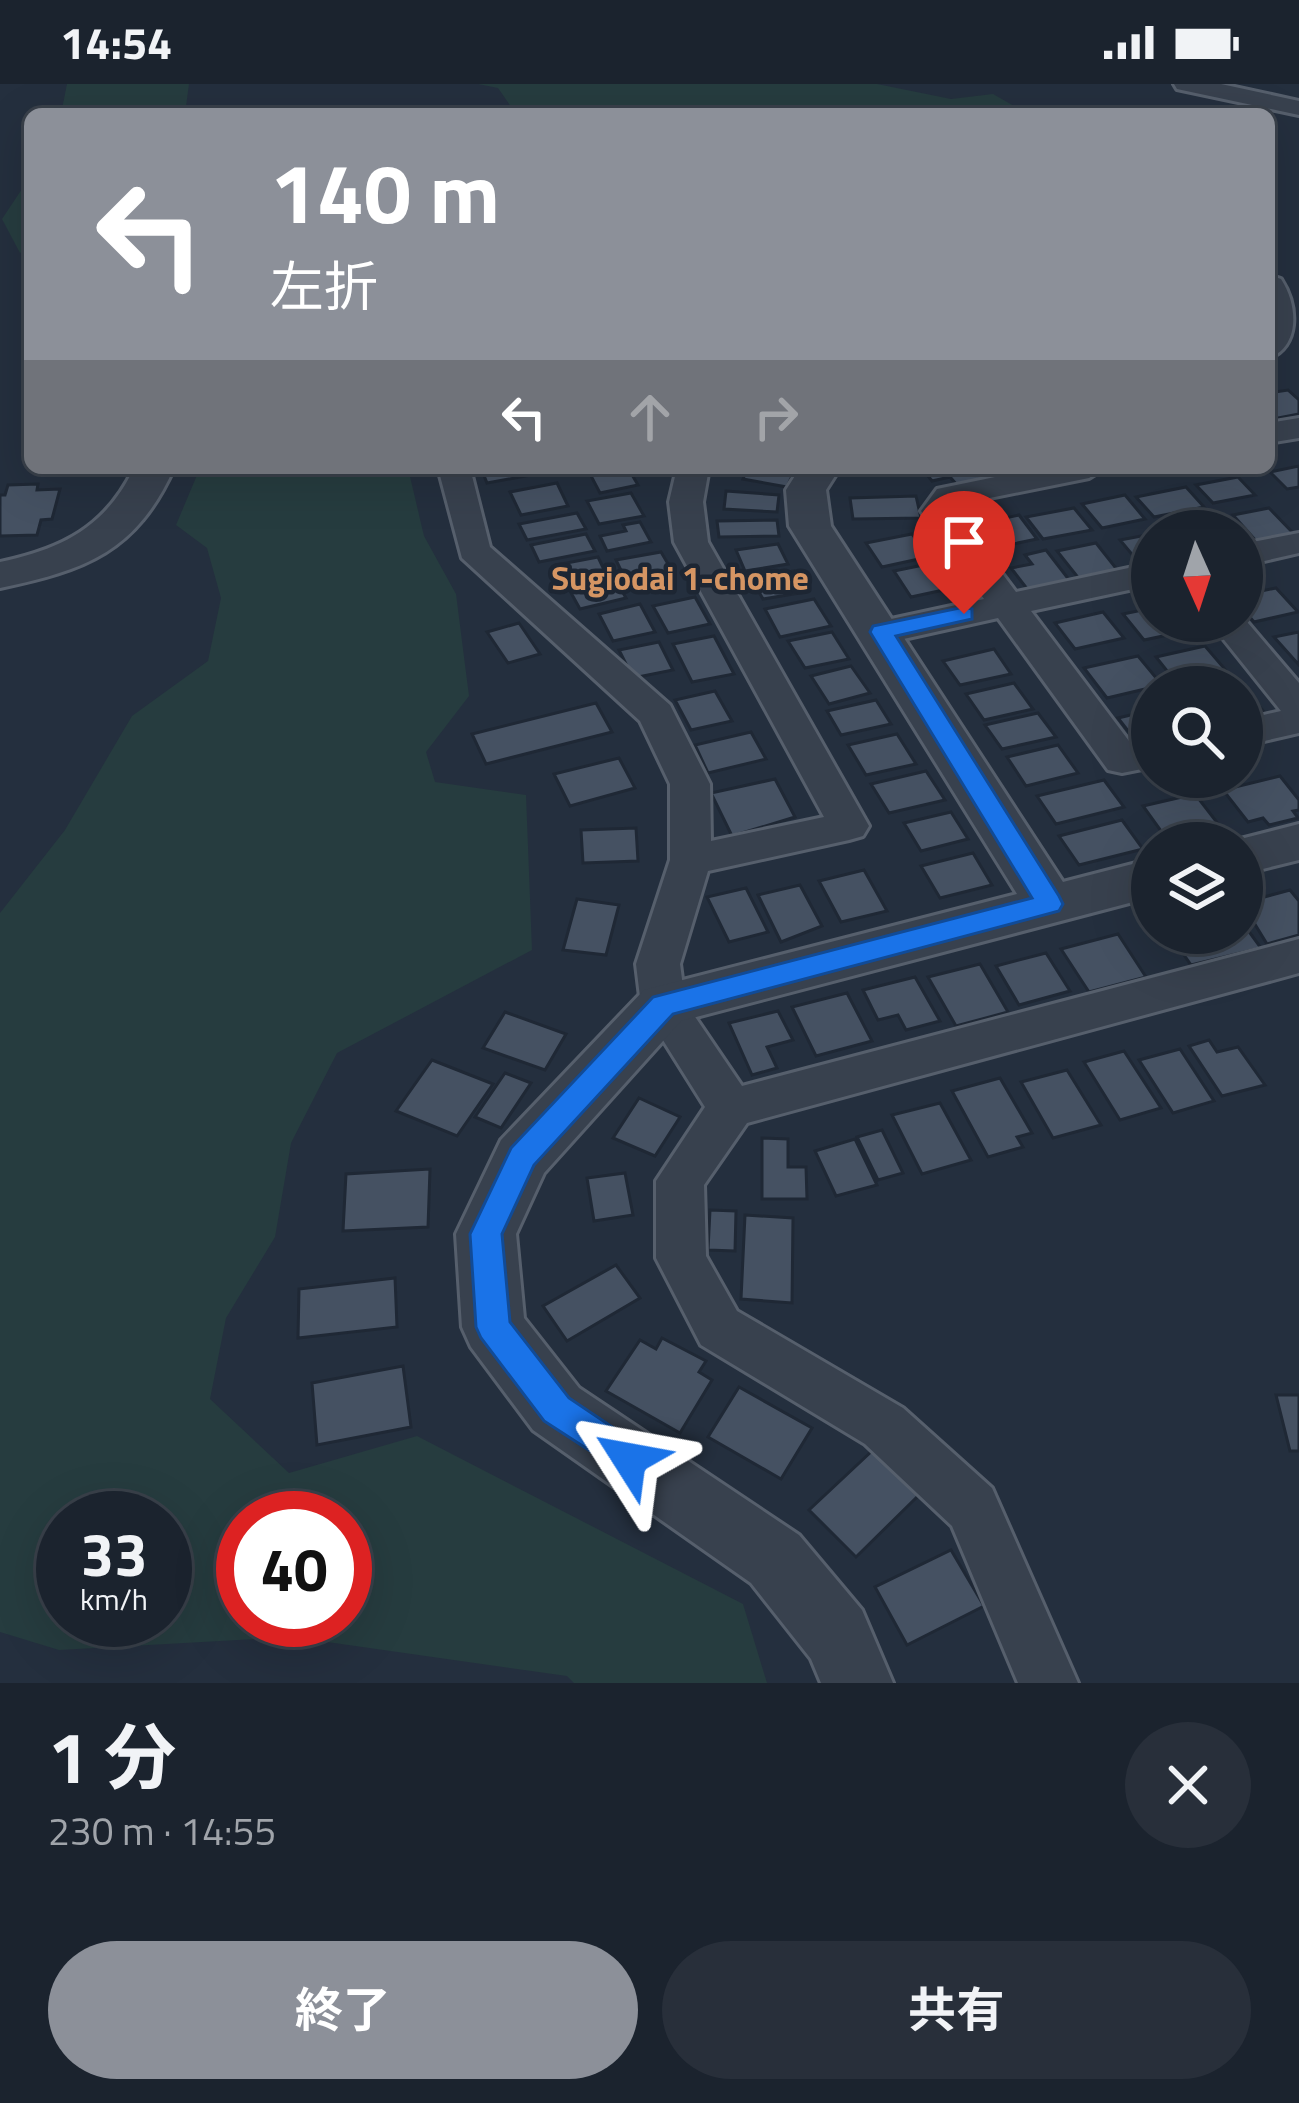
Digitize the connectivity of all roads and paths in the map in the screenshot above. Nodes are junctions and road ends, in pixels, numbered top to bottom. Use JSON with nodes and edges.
{"nodes":[{"id":1,"x":1186,"y":84,"type":"edge"},
{"id":2,"x":1299,"y":108,"type":"edge"},
{"id":3,"x":1275,"y":297,"type":"edge"},
{"id":4,"x":1275,"y":344,"type":"edge"},
{"id":5,"x":151,"y":474,"type":"edge"},
{"id":6,"x":455,"y":474,"type":"edge"},
{"id":7,"x":692,"y":474,"type":"edge"},
{"id":8,"x":816,"y":474,"type":"edge"},
{"id":9,"x":1059,"y":474,"type":"edge"},
{"id":10,"x":1299,"y":543,"type":"edge"},
{"id":11,"x":1263,"y":551,"type":"edge"},
{"id":12,"x":0,"y":574,"type":"edge"},
{"id":13,"x":1131,"y":578,"type":"edge"},
{"id":14,"x":1005,"y":605,"type":"junction"},
{"id":15,"x":881,"y":632,"type":"junction"},
{"id":16,"x":1244,"y":642,"type":"edge"},
{"id":17,"x":1299,"y":708,"type":"edge"},
{"id":18,"x":1299,"y":720,"type":"edge"},
{"id":19,"x":1263,"y":728,"type":"edge"},
{"id":20,"x":1131,"y":758,"type":"edge"},
{"id":21,"x":1299,"y":842,"type":"edge"},
{"id":22,"x":1263,"y":851,"type":"edge"},
{"id":23,"x":691,"y":860,"type":"junction"},
{"id":24,"x":1131,"y":883,"type":"edge"},
{"id":25,"x":1050,"y":904,"type":"junction"},
{"id":26,"x":1299,"y":956,"type":"edge"},
{"id":27,"x":663,"y":1005,"type":"junction"},
{"id":28,"x":731,"y":1108,"type":"junction"},
{"id":29,"x":856,"y":1683,"type":"edge"},
{"id":30,"x":1048,"y":1683,"type":"edge"}],
"edges":[{"from":1,"to":2,"type":"street"},
{"from":3,"to":4,"type":"street"},
{"from":5,"to":12,"type":"street"},
{"from":6,"to":23,"type":"street"},
{"from":7,"to":23,"type":"street"},
{"from":8,"to":15,"type":"street"},
{"from":9,"to":14,"type":"street"},
{"from":10,"to":11,"type":"street"},
{"from":13,"to":14,"type":"street"},
{"from":14,"to":15,"type":"street"},
{"from":14,"to":20,"type":"street"},
{"from":15,"to":25,"type":"street"},
{"from":16,"to":17,"type":"street"},
{"from":18,"to":19,"type":"street"},
{"from":21,"to":22,"type":"street"},
{"from":23,"to":27,"type":"street"},
{"from":24,"to":25,"type":"street"},
{"from":25,"to":27,"type":"street"},
{"from":26,"to":28,"type":"street"},
{"from":27,"to":28,"type":"street"},
{"from":27,"to":29,"type":"street"},
{"from":28,"to":30,"type":"street"}]}
